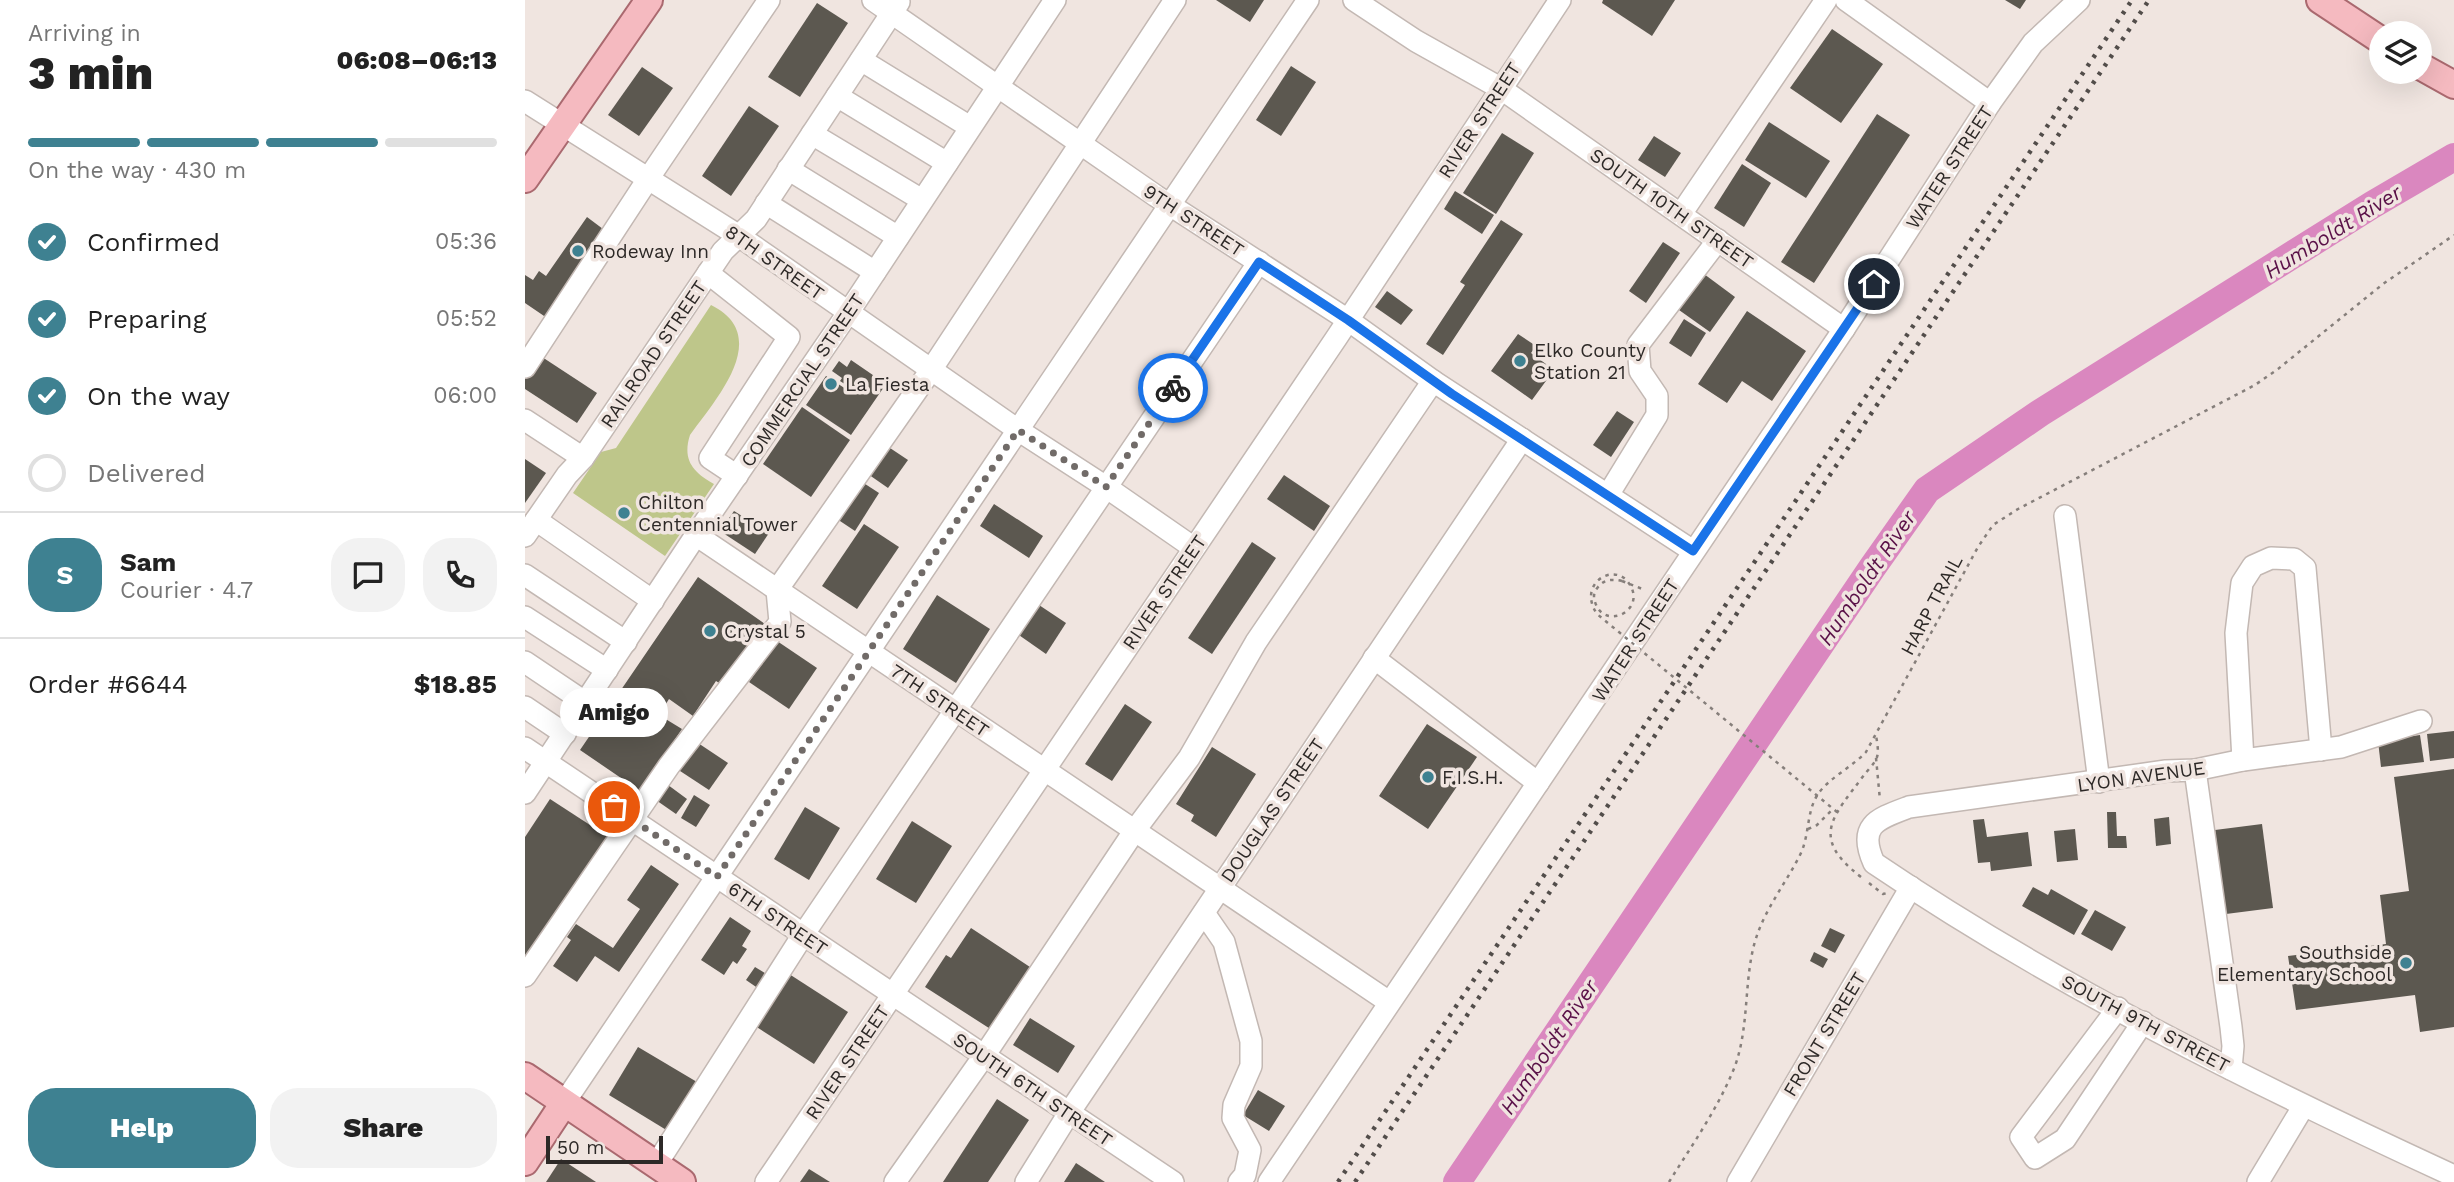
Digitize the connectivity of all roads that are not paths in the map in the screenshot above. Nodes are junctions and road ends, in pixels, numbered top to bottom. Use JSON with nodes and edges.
{"nodes":[{"id":1,"x":649,"y":0,"type":"edge"},
{"id":2,"x":769,"y":0,"type":"edge"},
{"id":3,"x":873,"y":0,"type":"edge"},
{"id":4,"x":1055,"y":0,"type":"edge"},
{"id":5,"x":1175,"y":0,"type":"edge"},
{"id":6,"x":1308,"y":0,"type":"edge"},
{"id":7,"x":1354,"y":0,"type":"edge"},
{"id":8,"x":1560,"y":0,"type":"edge"},
{"id":9,"x":1826,"y":0,"type":"edge"},
{"id":10,"x":1846,"y":0,"type":"edge"},
{"id":11,"x":2080,"y":0,"type":"edge"},
{"id":12,"x":2326,"y":2,"type":"edge"},
{"id":13,"x":896,"y":6,"type":"edge"},
{"id":14,"x":2369,"y":32,"type":"edge"},
{"id":15,"x":861,"y":60,"type":"junction"},
{"id":16,"x":2432,"y":73,"type":"edge"},
{"id":17,"x":2454,"y":85,"type":"edge"},
{"id":18,"x":997,"y":86,"type":"junction"},
{"id":19,"x":1500,"y":88,"type":"junction"},
{"id":20,"x":837,"y":96,"type":"junction"},
{"id":21,"x":525,"y":100,"type":"edge"},
{"id":22,"x":1990,"y":103,"type":"junction"},
{"id":23,"x":561,"y":125,"type":"junction"},
{"id":24,"x":970,"y":127,"type":"junction"},
{"id":25,"x":812,"y":134,"type":"junction"},
{"id":26,"x":1081,"y":144,"type":"junction"},
{"id":27,"x":947,"y":163,"type":"junction"},
{"id":28,"x":788,"y":169,"type":"junction"},
{"id":29,"x":525,"y":179,"type":"edge"},
{"id":30,"x":648,"y":179,"type":"junction"},
{"id":31,"x":922,"y":200,"type":"junction"},
{"id":32,"x":766,"y":203,"type":"junction"},
{"id":33,"x":1170,"y":204,"type":"junction"},
{"id":34,"x":1681,"y":214,"type":"junction"},
{"id":35,"x":739,"y":236,"type":"junction"},
{"id":36,"x":898,"y":237,"type":"junction"},
{"id":37,"x":1718,"y":240,"type":"junction"},
{"id":38,"x":1259,"y":262,"type":"junction"},
{"id":39,"x":875,"y":272,"type":"junction"},
{"id":40,"x":708,"y":273,"type":"junction"},
{"id":41,"x":848,"y":313,"type":"junction"},
{"id":42,"x":1348,"y":320,"type":"junction"},
{"id":43,"x":1845,"y":329,"type":"junction"},
{"id":44,"x":525,"y":367,"type":"edge"},
{"id":45,"x":931,"y":370,"type":"junction"},
{"id":46,"x":1433,"y":381,"type":"junction"},
{"id":47,"x":525,"y":420,"type":"edge"},
{"id":48,"x":1018,"y":430,"type":"junction"},
{"id":49,"x":1522,"y":439,"type":"junction"},
{"id":50,"x":583,"y":458,"type":"junction"},
{"id":51,"x":737,"y":476,"type":"junction"},
{"id":52,"x":1106,"y":487,"type":"junction"},
{"id":53,"x":1608,"y":495,"type":"junction"},
{"id":54,"x":2065,"y":516,"type":"dead end"},
{"id":55,"x":530,"y":528,"type":"edge"},
{"id":56,"x":696,"y":535,"type":"junction"},
{"id":57,"x":1194,"y":548,"type":"junction"},
{"id":58,"x":1693,"y":551,"type":"junction"},
{"id":59,"x":525,"y":575,"type":"edge"},
{"id":60,"x":777,"y":590,"type":"junction"},
{"id":61,"x":653,"y":601,"type":"junction"},
{"id":62,"x":525,"y":617,"type":"edge"},
{"id":63,"x":626,"y":642,"type":"junction"},
{"id":64,"x":868,"y":652,"type":"junction"},
{"id":65,"x":1374,"y":658,"type":"junction"},
{"id":66,"x":525,"y":662,"type":"edge"},
{"id":67,"x":607,"y":670,"type":"junction"},
{"id":68,"x":586,"y":703,"type":"junction"},
{"id":69,"x":525,"y":707,"type":"edge"},
{"id":70,"x":956,"y":710,"type":"junction"},
{"id":71,"x":2421,"y":721,"type":"dead end"},
{"id":72,"x":565,"y":734,"type":"junction"},
{"id":73,"x":525,"y":748,"type":"edge"},
{"id":74,"x":2321,"y":750,"type":"junction"},
{"id":75,"x":2243,"y":760,"type":"junction"},
{"id":76,"x":546,"y":762,"type":"junction"},
{"id":77,"x":1044,"y":770,"type":"junction"},
{"id":78,"x":2195,"y":770,"type":"junction"},
{"id":79,"x":2099,"y":782,"type":"junction"},
{"id":80,"x":1538,"y":783,"type":"junction"},
{"id":81,"x":525,"y":793,"type":"edge"},
{"id":82,"x":632,"y":820,"type":"junction"},
{"id":83,"x":1135,"y":830,"type":"junction"},
{"id":84,"x":1867,"y":836,"type":"joint"},
{"id":85,"x":717,"y":877,"type":"junction"},
{"id":86,"x":1911,"y":887,"type":"junction"},
{"id":87,"x":1220,"y":888,"type":"junction"},
{"id":88,"x":1204,"y":913,"type":"junction"},
{"id":89,"x":803,"y":935,"type":"junction"},
{"id":90,"x":525,"y":976,"type":"edge"},
{"id":91,"x":893,"y":995,"type":"junction"},
{"id":92,"x":1389,"y":1002,"type":"junction"},
{"id":93,"x":2118,"y":1008,"type":"junction"},
{"id":94,"x":2143,"y":1021,"type":"junction"},
{"id":95,"x":984,"y":1056,"type":"junction"},
{"id":96,"x":2231,"y":1069,"type":"junction"},
{"id":97,"x":525,"y":1076,"type":"edge"},
{"id":98,"x":564,"y":1103,"type":"junction"},
{"id":99,"x":2303,"y":1107,"type":"junction"},
{"id":100,"x":1069,"y":1113,"type":"junction"},
{"id":101,"x":525,"y":1161,"type":"edge"},
{"id":102,"x":656,"y":1165,"type":"junction"},
{"id":103,"x":2454,"y":1176,"type":"edge"},
{"id":104,"x":682,"y":1182,"type":"edge"},
{"id":105,"x":767,"y":1182,"type":"edge"},
{"id":106,"x":895,"y":1182,"type":"edge"},
{"id":107,"x":1025,"y":1182,"type":"edge"},
{"id":108,"x":1173,"y":1182,"type":"edge"},
{"id":109,"x":1239,"y":1182,"type":"edge"},
{"id":110,"x":1269,"y":1182,"type":"edge"},
{"id":111,"x":1738,"y":1182,"type":"edge"},
{"id":112,"x":2258,"y":1182,"type":"edge"}],
"edges":[{"from":1,"to":23,"type":"main road"},
{"from":2,"to":30,"type":"street"},
{"from":3,"to":13,"type":"street","name":"9TH STREET"},
{"from":4,"to":18,"type":"street","name":"COMMERCIAL STREET"},
{"from":5,"to":26,"type":"street"},
{"from":6,"to":33,"type":"street"},
{"from":7,"to":19,"type":"street","name":"SOUTH 10TH STREET"},
{"from":8,"to":19,"type":"street","name":"RIVER STREET"},
{"from":9,"to":34,"type":"street"},
{"from":10,"to":22,"type":"street"},
{"from":11,"to":22,"type":"street","name":"WATER STREET"},
{"from":12,"to":14,"type":"main road"},
{"from":13,"to":15,"type":"street","name":"RAILROAD STREET"},
{"from":13,"to":18,"type":"street","name":"9TH STREET"},
{"from":15,"to":20,"type":"street","name":"RAILROAD STREET"},
{"from":15,"to":24,"type":"street"},
{"from":16,"to":17,"type":"main road"},
{"from":18,"to":24,"type":"street","name":"COMMERCIAL STREET"},
{"from":18,"to":26,"type":"street","name":"9TH STREET"},
{"from":19,"to":34,"type":"street","name":"SOUTH 10TH STREET"},
{"from":19,"to":42,"type":"street","name":"RIVER STREET"},
{"from":20,"to":25,"type":"street","name":"RAILROAD STREET"},
{"from":20,"to":27,"type":"street"},
{"from":21,"to":23,"type":"street","name":"8TH STREET"},
{"from":22,"to":43,"type":"street","name":"WATER STREET"},
{"from":23,"to":29,"type":"main road"},
{"from":23,"to":30,"type":"street","name":"8TH STREET"},
{"from":24,"to":27,"type":"street","name":"COMMERCIAL STREET"},
{"from":25,"to":28,"type":"street","name":"RAILROAD STREET"},
{"from":25,"to":31,"type":"street"},
{"from":26,"to":33,"type":"street","name":"9TH STREET"},
{"from":26,"to":45,"type":"street"},
{"from":27,"to":31,"type":"street","name":"COMMERCIAL STREET"},
{"from":28,"to":32,"type":"street","name":"RAILROAD STREET"},
{"from":28,"to":36,"type":"street"},
{"from":30,"to":35,"type":"street","name":"8TH STREET"},
{"from":30,"to":44,"type":"street"},
{"from":31,"to":36,"type":"street","name":"COMMERCIAL STREET"},
{"from":32,"to":35,"type":"street","name":"RAILROAD STREET"},
{"from":32,"to":39,"type":"street"},
{"from":33,"to":38,"type":"street","name":"9TH STREET"},
{"from":33,"to":48,"type":"street"},
{"from":34,"to":37,"type":"street","name":"SOUTH 10TH STREET"},
{"from":35,"to":40,"type":"street","name":"RAILROAD STREET"},
{"from":35,"to":41,"type":"street","name":"8TH STREET"},
{"from":36,"to":39,"type":"street","name":"COMMERCIAL STREET"},
{"from":37,"to":43,"type":"street","name":"SOUTH 10TH STREET"},
{"from":37,"to":53,"type":"street"},
{"from":38,"to":42,"type":"street","name":"9TH STREET"},
{"from":38,"to":52,"type":"street"},
{"from":39,"to":41,"type":"street","name":"COMMERCIAL STREET"},
{"from":40,"to":50,"type":"street","name":"RAILROAD STREET"},
{"from":40,"to":51,"type":"street"},
{"from":41,"to":45,"type":"street","name":"8TH STREET"},
{"from":41,"to":51,"type":"street","name":"COMMERCIAL STREET"},
{"from":42,"to":46,"type":"street","name":"9TH STREET"},
{"from":42,"to":57,"type":"street","name":"RIVER STREET"},
{"from":43,"to":58,"type":"street","name":"WATER STREET"},
{"from":45,"to":48,"type":"street","name":"8TH STREET"},
{"from":45,"to":60,"type":"street"},
{"from":46,"to":49,"type":"street","name":"9TH STREET"},
{"from":46,"to":83,"type":"street"},
{"from":47,"to":50,"type":"street"},
{"from":48,"to":52,"type":"street","name":"8TH STREET"},
{"from":48,"to":64,"type":"street"},
{"from":49,"to":53,"type":"street","name":"9TH STREET"},
{"from":49,"to":65,"type":"street","name":"DOUGLAS STREET"},
{"from":50,"to":55,"type":"street","name":"RAILROAD STREET"},
{"from":51,"to":56,"type":"street","name":"COMMERCIAL STREET"},
{"from":52,"to":57,"type":"street","name":"8TH STREET"},
{"from":52,"to":70,"type":"street"},
{"from":53,"to":58,"type":"street","name":"9TH STREET"},
{"from":54,"to":79,"type":"street"},
{"from":55,"to":61,"type":"street"},
{"from":56,"to":60,"type":"street","name":"7TH STREET"},
{"from":56,"to":61,"type":"street","name":"COMMERCIAL STREET"},
{"from":57,"to":77,"type":"street","name":"RIVER STREET"},
{"from":58,"to":80,"type":"street","name":"WATER STREET"},
{"from":59,"to":63,"type":"street"},
{"from":60,"to":64,"type":"street","name":"7TH STREET"},
{"from":60,"to":82,"type":"street"},
{"from":61,"to":63,"type":"street","name":"COMMERCIAL STREET"},
{"from":62,"to":67,"type":"street"},
{"from":63,"to":67,"type":"street","name":"COMMERCIAL STREET"},
{"from":64,"to":70,"type":"street","name":"7TH STREET"},
{"from":64,"to":85,"type":"street"},
{"from":65,"to":80,"type":"street"},
{"from":65,"to":87,"type":"street","name":"DOUGLAS STREET"},
{"from":66,"to":68,"type":"street"},
{"from":67,"to":68,"type":"street","name":"COMMERCIAL STREET"},
{"from":68,"to":72,"type":"street","name":"COMMERCIAL STREET"},
{"from":69,"to":72,"type":"street"},
{"from":70,"to":77,"type":"street","name":"7TH STREET"},
{"from":70,"to":89,"type":"street"},
{"from":71,"to":74,"type":"street","name":"LYON AVENUE"},
{"from":72,"to":76,"type":"street","name":"COMMERCIAL STREET"},
{"from":73,"to":76,"type":"street","name":"6TH STREET"},
{"from":74,"to":75,"type":"street","name":"LYON AVENUE"},
{"from":74,"to":75,"type":"street"},
{"from":75,"to":78,"type":"street","name":"LYON AVENUE"},
{"from":76,"to":81,"type":"street","name":"COMMERCIAL STREET"},
{"from":76,"to":82,"type":"street","name":"6TH STREET"},
{"from":77,"to":83,"type":"street","name":"7TH STREET"},
{"from":77,"to":91,"type":"street","name":"RIVER STREET"},
{"from":78,"to":79,"type":"street","name":"LYON AVENUE"},
{"from":78,"to":96,"type":"street"},
{"from":79,"to":84,"type":"street","name":"LYON AVENUE"},
{"from":80,"to":92,"type":"street","name":"WATER STREET"},
{"from":82,"to":85,"type":"street","name":"6TH STREET"},
{"from":82,"to":90,"type":"street"},
{"from":83,"to":87,"type":"street","name":"7TH STREET"},
{"from":83,"to":95,"type":"street"},
{"from":84,"to":86,"type":"street","name":"SOUTH 9TH STREET"},
{"from":85,"to":89,"type":"street","name":"6TH STREET"},
{"from":85,"to":98,"type":"street"},
{"from":86,"to":93,"type":"street","name":"SOUTH 9TH STREET"},
{"from":86,"to":111,"type":"street","name":"FRONT STREET"},
{"from":87,"to":88,"type":"street","name":"DOUGLAS STREET"},
{"from":87,"to":92,"type":"street","name":"7TH STREET"},
{"from":88,"to":100,"type":"street","name":"DOUGLAS STREET"},
{"from":88,"to":109,"type":"street"},
{"from":89,"to":91,"type":"street","name":"6TH STREET"},
{"from":89,"to":102,"type":"street"},
{"from":91,"to":95,"type":"street","name":"SOUTH 6TH STREET"},
{"from":91,"to":105,"type":"street","name":"RIVER STREET"},
{"from":92,"to":110,"type":"street","name":"WATER STREET"},
{"from":93,"to":94,"type":"street","name":"SOUTH 9TH STREET"},
{"from":93,"to":94,"type":"street"},
{"from":94,"to":96,"type":"street","name":"SOUTH 9TH STREET"},
{"from":95,"to":100,"type":"street","name":"SOUTH 6TH STREET"},
{"from":95,"to":106,"type":"street"},
{"from":96,"to":99,"type":"street","name":"SOUTH 9TH STREET"},
{"from":97,"to":98,"type":"main road"},
{"from":98,"to":101,"type":"main road"},
{"from":98,"to":102,"type":"main road"},
{"from":99,"to":103,"type":"street","name":"SOUTH 9TH STREET"},
{"from":99,"to":112,"type":"street"},
{"from":100,"to":107,"type":"street","name":"DOUGLAS STREET"},
{"from":100,"to":108,"type":"street","name":"SOUTH 6TH STREET"},
{"from":102,"to":104,"type":"main road"}]}
